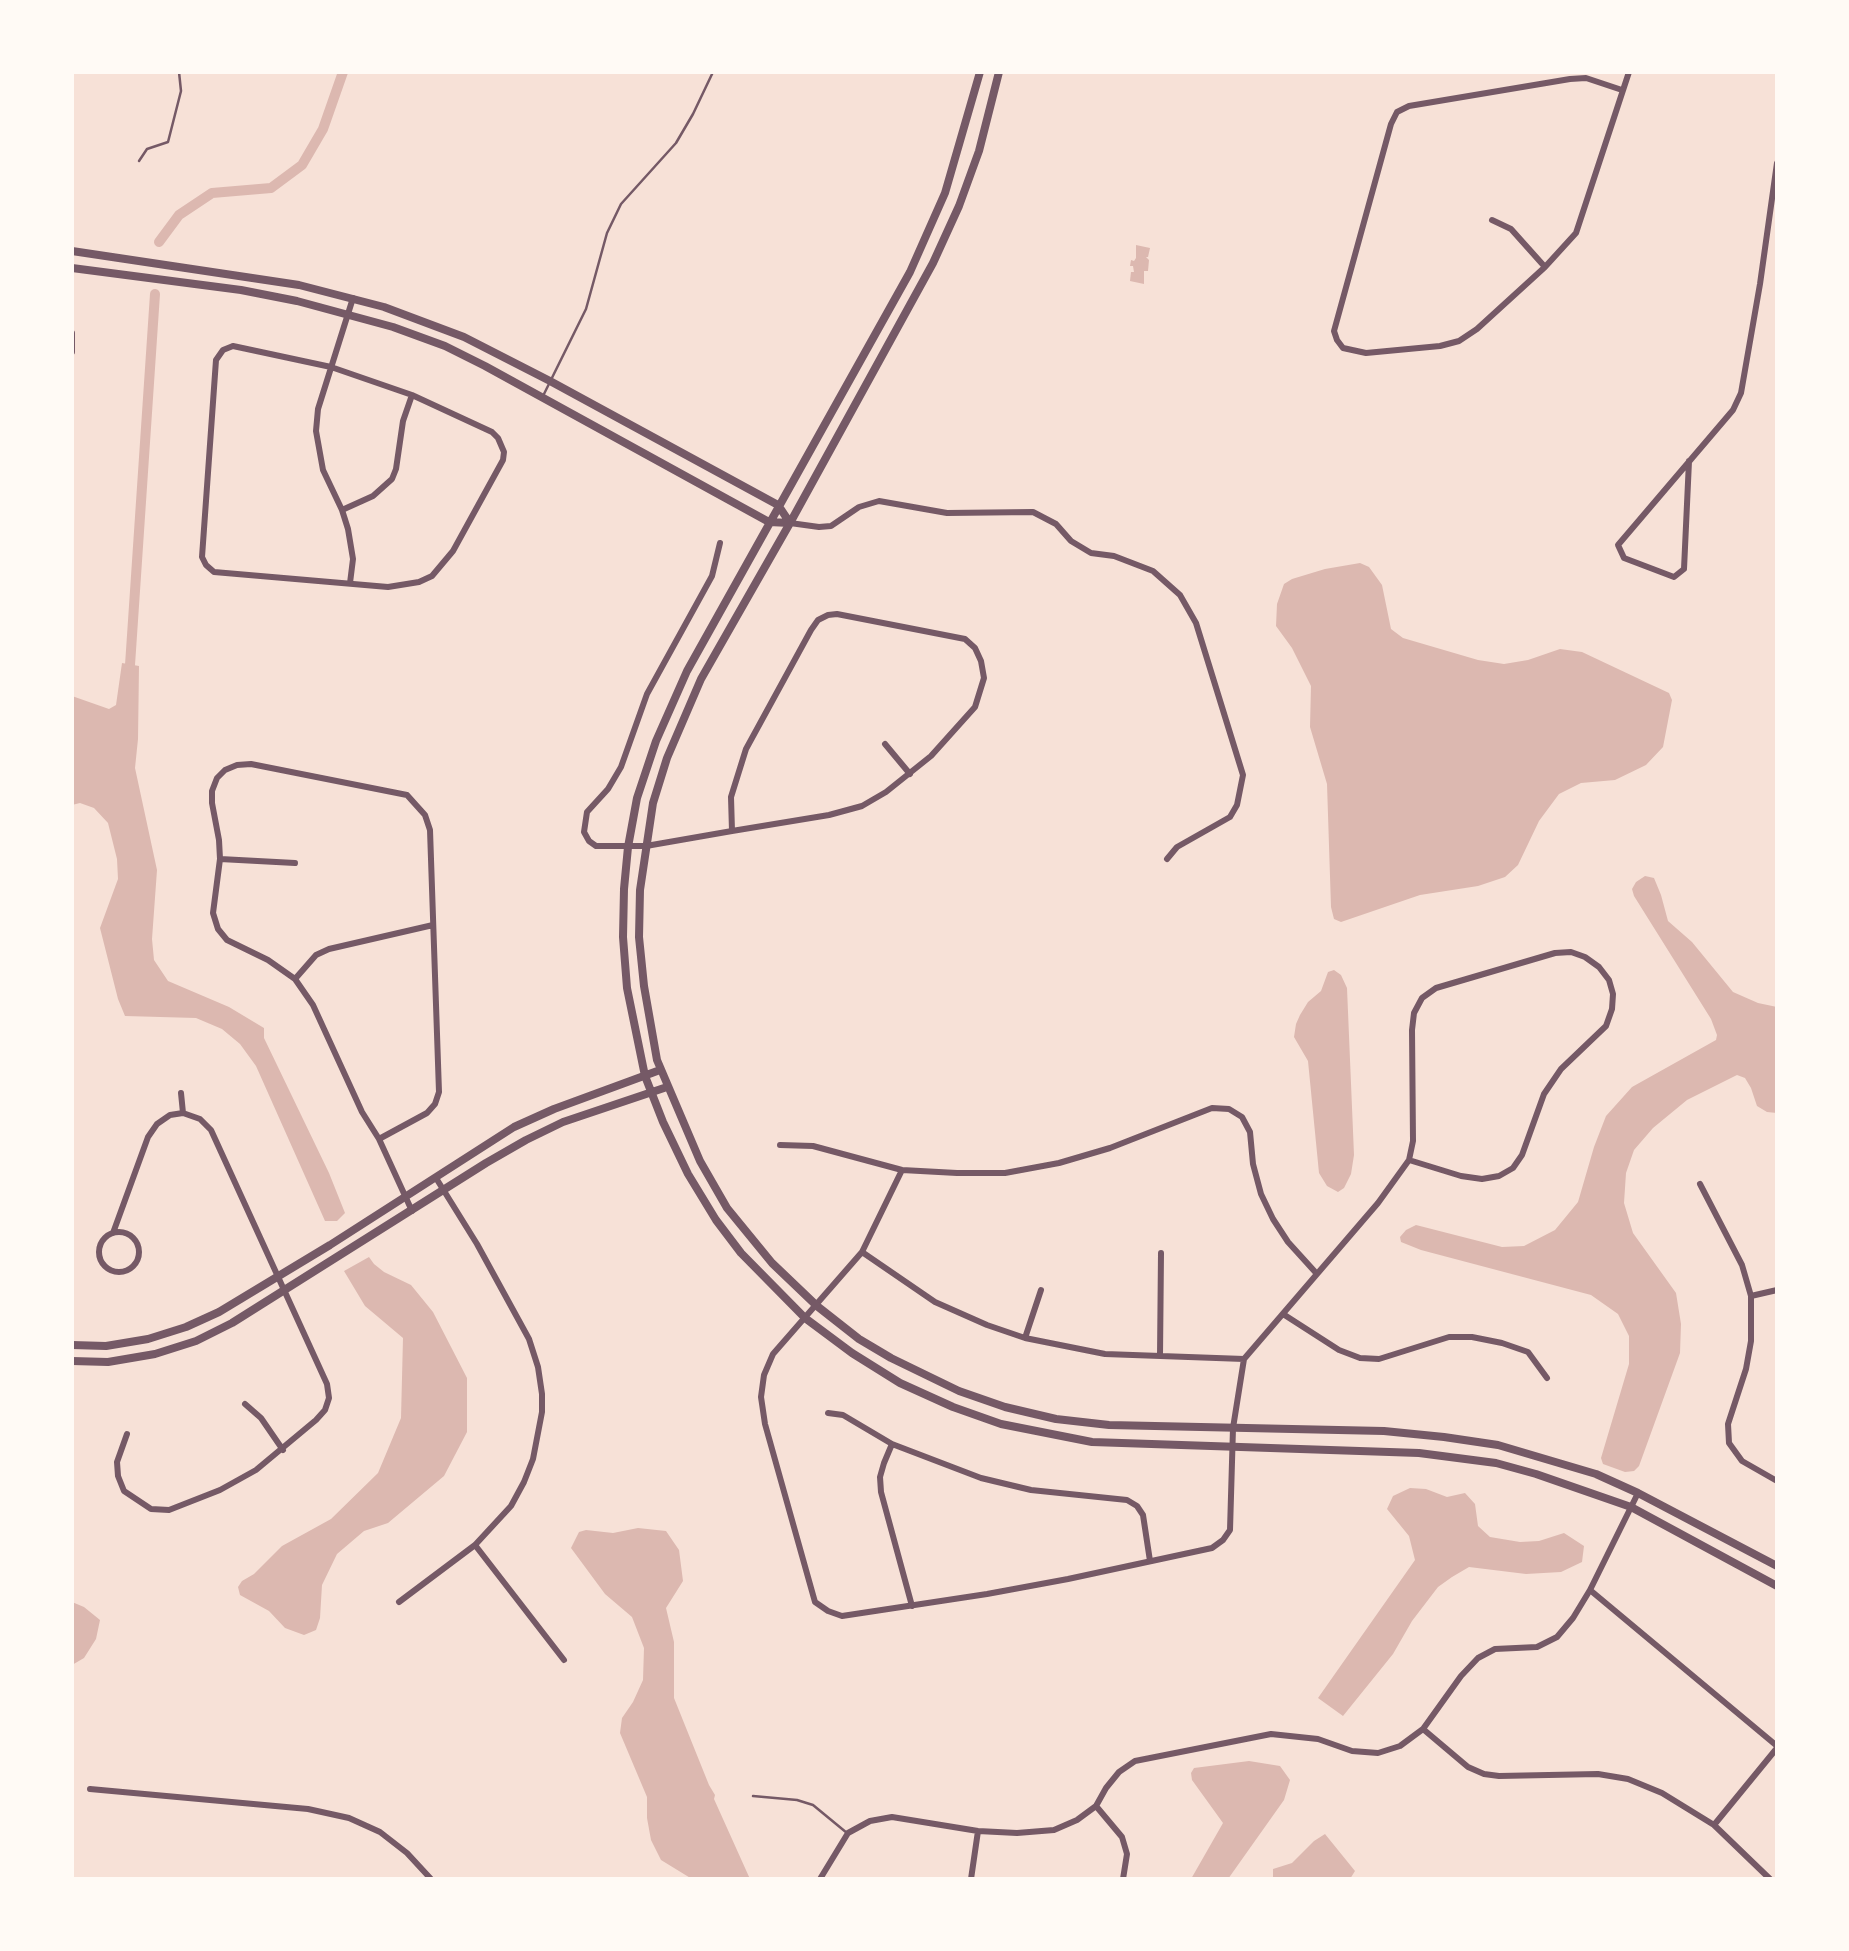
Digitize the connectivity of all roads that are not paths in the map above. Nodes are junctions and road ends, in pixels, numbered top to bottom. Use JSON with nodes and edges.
{"nodes":[{"id":1,"x":179,"y":72,"type":"edge"},
{"id":2,"x":713,"y":72,"type":"edge"},
{"id":3,"x":980,"y":72,"type":"edge"},
{"id":4,"x":999,"y":72,"type":"edge"},
{"id":5,"x":1629,"y":72,"type":"edge"},
{"id":6,"x":1622,"y":90,"type":"junction"},
{"id":7,"x":139,"y":161,"type":"dead end"},
{"id":8,"x":1777,"y":163,"type":"edge"},
{"id":9,"x":1492,"y":220,"type":"dead end"},
{"id":10,"x":72,"y":251,"type":"edge"},
{"id":11,"x":1545,"y":267,"type":"junction"},
{"id":12,"x":72,"y":268,"type":"edge"},
{"id":13,"x":353,"y":298,"type":"junction"},
{"id":14,"x":348,"y":313,"type":"junction"},
{"id":15,"x":73,"y":333,"type":"edge"},
{"id":16,"x":72,"y":352,"type":"edge"},
{"id":17,"x":331,"y":367,"type":"junction"},
{"id":18,"x":551,"y":381,"type":"junction"},
{"id":19,"x":412,"y":395,"type":"junction"},
{"id":20,"x":543,"y":396,"type":"junction"},
{"id":21,"x":1689,"y":461,"type":"junction"},
{"id":22,"x":778,"y":505,"type":"junction"},
{"id":23,"x":342,"y":510,"type":"junction"},
{"id":24,"x":769,"y":522,"type":"junction"},
{"id":25,"x":790,"y":523,"type":"junction"},
{"id":26,"x":720,"y":542,"type":"dead end"},
{"id":27,"x":350,"y":583,"type":"junction"},
{"id":28,"x":885,"y":744,"type":"dead end"},
{"id":29,"x":910,"y":774,"type":"junction"},
{"id":30,"x":732,"y":831,"type":"junction"},
{"id":31,"x":646,"y":846,"type":"junction"},
{"id":32,"x":628,"y":847,"type":"junction"},
{"id":33,"x":220,"y":859,"type":"junction"},
{"id":34,"x":1167,"y":859,"type":"dead end"},
{"id":35,"x":295,"y":863,"type":"dead end"},
{"id":36,"x":433,"y":925,"type":"junction"},
{"id":37,"x":296,"y":979,"type":"junction"},
{"id":38,"x":660,"y":1070,"type":"junction"},
{"id":39,"x":645,"y":1076,"type":"junction"},
{"id":40,"x":667,"y":1087,"type":"junction"},
{"id":41,"x":181,"y":1093,"type":"dead end"},
{"id":42,"x":652,"y":1093,"type":"junction"},
{"id":43,"x":183,"y":1113,"type":"junction"},
{"id":44,"x":379,"y":1139,"type":"junction"},
{"id":45,"x":780,"y":1144,"type":"dead end"},
{"id":46,"x":1409,"y":1160,"type":"junction"},
{"id":47,"x":902,"y":1170,"type":"junction"},
{"id":48,"x":436,"y":1178,"type":"junction"},
{"id":49,"x":1700,"y":1184,"type":"dead end"},
{"id":50,"x":444,"y":1190,"type":"junction"},
{"id":51,"x":404,"y":1197,"type":"junction"},
{"id":52,"x":412,"y":1211,"type":"junction"},
{"id":53,"x":113,"y":1233,"type":"junction"},
{"id":54,"x":862,"y":1252,"type":"junction"},
{"id":55,"x":1161,"y":1254,"type":"dead end"},
{"id":56,"x":1317,"y":1274,"type":"junction"},
{"id":57,"x":278,"y":1276,"type":"junction"},
{"id":58,"x":285,"y":1290,"type":"junction"},
{"id":59,"x":1041,"y":1290,"type":"dead end"},
{"id":60,"x":1777,"y":1290,"type":"edge"},
{"id":61,"x":1751,"y":1296,"type":"junction"},
{"id":62,"x":817,"y":1306,"type":"junction"},
{"id":63,"x":1283,"y":1314,"type":"junction"},
{"id":64,"x":805,"y":1318,"type":"junction"},
{"id":65,"x":1025,"y":1338,"type":"junction"},
{"id":66,"x":72,"y":1345,"type":"edge"},
{"id":67,"x":1160,"y":1356,"type":"junction"},
{"id":68,"x":1244,"y":1359,"type":"junction"},
{"id":69,"x":72,"y":1361,"type":"edge"},
{"id":70,"x":1547,"y":1378,"type":"dead end"},
{"id":71,"x":245,"y":1404,"type":"dead end"},
{"id":72,"x":828,"y":1413,"type":"dead end"},
{"id":73,"x":1233,"y":1428,"type":"junction"},
{"id":74,"x":127,"y":1434,"type":"dead end"},
{"id":75,"x":892,"y":1444,"type":"junction"},
{"id":76,"x":1233,"y":1447,"type":"junction"},
{"id":77,"x":283,"y":1450,"type":"junction"},
{"id":78,"x":1777,"y":1481,"type":"edge"},
{"id":79,"x":1638,"y":1493,"type":"junction"},
{"id":80,"x":1631,"y":1507,"type":"junction"},
{"id":81,"x":475,"y":1545,"type":"junction"},
{"id":82,"x":1150,"y":1561,"type":"junction"},
{"id":83,"x":1777,"y":1566,"type":"edge"},
{"id":84,"x":1777,"y":1586,"type":"edge"},
{"id":85,"x":1590,"y":1590,"type":"junction"},
{"id":86,"x":399,"y":1602,"type":"dead end"},
{"id":87,"x":912,"y":1606,"type":"junction"},
{"id":88,"x":564,"y":1660,"type":"dead end"},
{"id":89,"x":1423,"y":1729,"type":"junction"},
{"id":90,"x":1777,"y":1747,"type":"edge"},
{"id":91,"x":90,"y":1789,"type":"dead end"},
{"id":92,"x":753,"y":1796,"type":"dead end"},
{"id":93,"x":1096,"y":1807,"type":"junction"},
{"id":94,"x":1714,"y":1825,"type":"junction"},
{"id":95,"x":978,"y":1832,"type":"junction"},
{"id":96,"x":848,"y":1833,"type":"junction"},
{"id":97,"x":431,"y":1879,"type":"edge"},
{"id":98,"x":820,"y":1879,"type":"edge"},
{"id":99,"x":971,"y":1879,"type":"edge"},
{"id":100,"x":1124,"y":1879,"type":"edge"},
{"id":101,"x":1770,"y":1879,"type":"edge"}],
"edges":[{"from":1,"to":7,"type":"lane"},
{"from":2,"to":18,"type":"lane"},
{"from":3,"to":22,"type":"street"},
{"from":4,"to":25,"type":"street"},
{"from":5,"to":6,"type":"street"},
{"from":6,"to":11,"type":"street"},
{"from":6,"to":11,"type":"street"},
{"from":8,"to":21,"type":"street"},
{"from":9,"to":11,"type":"street"},
{"from":10,"to":13,"type":"street"},
{"from":12,"to":14,"type":"street"},
{"from":13,"to":14,"type":"street"},
{"from":13,"to":18,"type":"street"},
{"from":14,"to":17,"type":"street"},
{"from":14,"to":20,"type":"street"},
{"from":15,"to":16,"type":"street"},
{"from":17,"to":19,"type":"street"},
{"from":17,"to":23,"type":"street"},
{"from":17,"to":27,"type":"street"},
{"from":18,"to":20,"type":"lane"},
{"from":18,"to":22,"type":"street"},
{"from":19,"to":23,"type":"street"},
{"from":19,"to":27,"type":"street"},
{"from":20,"to":24,"type":"street"},
{"from":21,"to":21,"type":"street"},
{"from":22,"to":24,"type":"street"},
{"from":22,"to":25,"type":"street"},
{"from":23,"to":27,"type":"street"},
{"from":24,"to":25,"type":"street"},
{"from":24,"to":32,"type":"street"},
{"from":25,"to":31,"type":"street"},
{"from":25,"to":34,"type":"street"},
{"from":26,"to":32,"type":"street"},
{"from":28,"to":29,"type":"street"},
{"from":29,"to":30,"type":"street"},
{"from":29,"to":30,"type":"street"},
{"from":30,"to":31,"type":"street"},
{"from":31,"to":32,"type":"street"},
{"from":31,"to":38,"type":"street"},
{"from":32,"to":39,"type":"street"},
{"from":33,"to":35,"type":"street"},
{"from":33,"to":36,"type":"street"},
{"from":33,"to":37,"type":"street"},
{"from":36,"to":37,"type":"street"},
{"from":36,"to":44,"type":"street"},
{"from":37,"to":44,"type":"street"},
{"from":38,"to":39,"type":"street"},
{"from":38,"to":40,"type":"street"},
{"from":39,"to":42,"type":"street"},
{"from":39,"to":48,"type":"street"},
{"from":40,"to":42,"type":"street"},
{"from":40,"to":62,"type":"street"},
{"from":41,"to":43,"type":"street"},
{"from":42,"to":50,"type":"street"},
{"from":42,"to":64,"type":"street"},
{"from":43,"to":53,"type":"street"},
{"from":43,"to":57,"type":"street"},
{"from":44,"to":51,"type":"street"},
{"from":45,"to":47,"type":"street"},
{"from":46,"to":46,"type":"street"},
{"from":46,"to":56,"type":"street"},
{"from":47,"to":54,"type":"street"},
{"from":47,"to":56,"type":"street"},
{"from":48,"to":50,"type":"street"},
{"from":48,"to":51,"type":"street"},
{"from":49,"to":61,"type":"street"},
{"from":50,"to":52,"type":"street"},
{"from":50,"to":81,"type":"street"},
{"from":51,"to":52,"type":"street"},
{"from":51,"to":57,"type":"street"},
{"from":52,"to":58,"type":"street"},
{"from":53,"to":53,"type":"street"},
{"from":54,"to":62,"type":"street"},
{"from":54,"to":65,"type":"street"},
{"from":55,"to":67,"type":"street"},
{"from":56,"to":63,"type":"street"},
{"from":57,"to":58,"type":"street"},
{"from":57,"to":66,"type":"street"},
{"from":58,"to":69,"type":"street"},
{"from":58,"to":77,"type":"street"},
{"from":59,"to":65,"type":"street"},
{"from":60,"to":61,"type":"street"},
{"from":61,"to":78,"type":"street"},
{"from":62,"to":64,"type":"street"},
{"from":62,"to":73,"type":"street"},
{"from":63,"to":68,"type":"street"},
{"from":63,"to":70,"type":"street"},
{"from":64,"to":76,"type":"street"},
{"from":64,"to":87,"type":"street"},
{"from":65,"to":67,"type":"street"},
{"from":67,"to":68,"type":"street"},
{"from":68,"to":73,"type":"street"},
{"from":71,"to":77,"type":"street"},
{"from":72,"to":75,"type":"street"},
{"from":73,"to":76,"type":"street"},
{"from":73,"to":79,"type":"street"},
{"from":74,"to":77,"type":"street"},
{"from":75,"to":82,"type":"street"},
{"from":75,"to":87,"type":"street"},
{"from":76,"to":80,"type":"street"},
{"from":76,"to":82,"type":"street"},
{"from":79,"to":80,"type":"street"},
{"from":79,"to":83,"type":"street"},
{"from":80,"to":84,"type":"street"},
{"from":80,"to":85,"type":"street"},
{"from":81,"to":86,"type":"street"},
{"from":81,"to":88,"type":"street"},
{"from":82,"to":87,"type":"street"},
{"from":85,"to":89,"type":"street"},
{"from":85,"to":90,"type":"street"},
{"from":89,"to":93,"type":"street"},
{"from":89,"to":94,"type":"street"},
{"from":90,"to":94,"type":"street"},
{"from":91,"to":97,"type":"street"},
{"from":92,"to":96,"type":"lane"},
{"from":93,"to":95,"type":"street"},
{"from":93,"to":100,"type":"street"},
{"from":94,"to":101,"type":"street"},
{"from":95,"to":96,"type":"street"},
{"from":95,"to":99,"type":"street"},
{"from":96,"to":98,"type":"street"}]}
